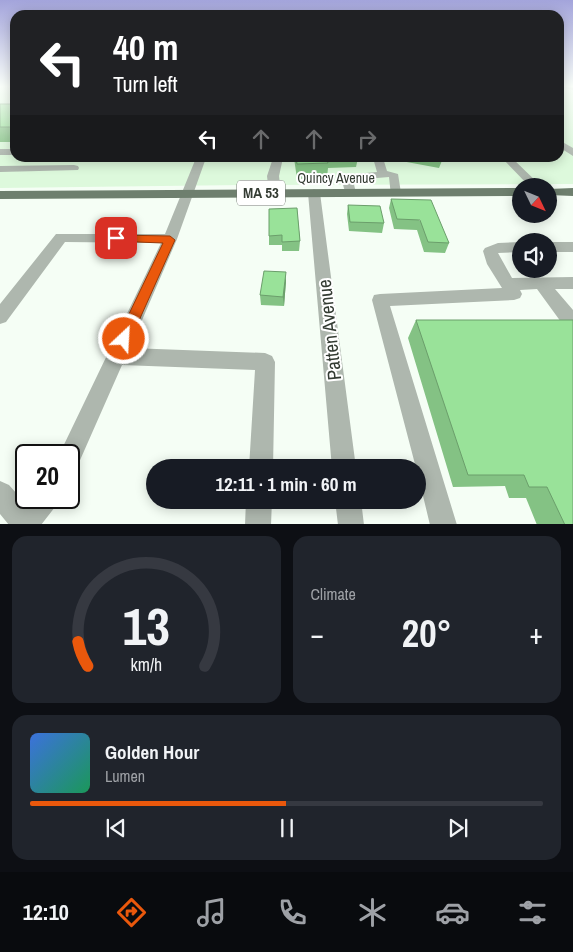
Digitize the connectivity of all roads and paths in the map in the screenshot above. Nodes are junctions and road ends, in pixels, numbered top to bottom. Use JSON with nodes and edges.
{"nodes":[{"id":1,"x":200,"y":162,"type":"edge"},
{"id":2,"x":277,"y":162,"type":"edge"},
{"id":3,"x":379,"y":162,"type":"edge"},
{"id":4,"x":511,"y":162,"type":"edge"},
{"id":5,"x":74,"y":168,"type":"dead end"},
{"id":6,"x":0,"y":169,"type":"edge"},
{"id":7,"x":383,"y":175,"type":"junction"},
{"id":8,"x":527,"y":178,"type":"edge"},
{"id":9,"x":512,"y":192,"type":"edge"},
{"id":10,"x":558,"y":192,"type":"edge"},
{"id":11,"x":573,"y":192,"type":"edge"},
{"id":12,"x":274,"y":193,"type":"junction"},
{"id":13,"x":314,"y":193,"type":"junction"},
{"id":14,"x":350,"y":193,"type":"junction"},
{"id":15,"x":395,"y":193,"type":"junction"},
{"id":16,"x":189,"y":194,"type":"junction"},
{"id":17,"x":0,"y":195,"type":"edge"},
{"id":18,"x":170,"y":240,"type":"junction"},
{"id":19,"x":557,"y":247,"type":"edge"},
{"id":20,"x":573,"y":247,"type":"edge"},
{"id":21,"x":512,"y":248,"type":"edge"},
{"id":22,"x":573,"y":283,"type":"edge"},
{"id":23,"x":507,"y":284,"type":"junction"},
{"id":24,"x":542,"y":284,"type":"junction"},
{"id":25,"x":0,"y":317,"type":"edge"},
{"id":26,"x":573,"y":317,"type":"edge"},
{"id":27,"x":116,"y":356,"type":"junction"},
{"id":28,"x":75,"y":444,"type":"edge"},
{"id":29,"x":261,"y":459,"type":"edge"},
{"id":30,"x":343,"y":459,"type":"edge"},
{"id":31,"x":0,"y":494,"type":"edge"},
{"id":32,"x":37,"y":509,"type":"edge"},
{"id":33,"x":259,"y":509,"type":"edge"},
{"id":34,"x":349,"y":509,"type":"edge"},
{"id":35,"x":25,"y":524,"type":"edge"},
{"id":36,"x":258,"y":524,"type":"edge"},
{"id":37,"x":351,"y":524,"type":"edge"},
{"id":38,"x":444,"y":524,"type":"edge"}],
"edges":[{"from":1,"to":16,"type":"street"},
{"from":2,"to":12,"type":"street"},
{"from":3,"to":7,"type":"street"},
{"from":4,"to":8,"type":"street"},
{"from":5,"to":6,"type":"street"},
{"from":7,"to":14,"type":"street"},
{"from":7,"to":15,"type":"street"},
{"from":9,"to":15,"type":"main road","name":"Quincy Avenue","number":"MA 53"},
{"from":10,"to":11,"type":"main road"},
{"from":12,"to":13,"type":"main road","name":"Quincy Avenue","number":"MA 53"},
{"from":12,"to":16,"type":"main road","name":"Quincy Avenue","number":"MA 53"},
{"from":13,"to":14,"type":"main road","name":"Quincy Avenue","number":"MA 53"},
{"from":13,"to":30,"type":"street","name":"Patten Avenue"},
{"from":14,"to":15,"type":"main road","name":"Quincy Avenue","number":"MA 53"},
{"from":16,"to":17,"type":"main road","name":"Quincy Avenue","number":"MA 53"},
{"from":16,"to":18,"type":"street"},
{"from":18,"to":25,"type":"street"},
{"from":18,"to":27,"type":"street"},
{"from":19,"to":20,"type":"street"},
{"from":21,"to":23,"type":"street"},
{"from":22,"to":24,"type":"street"},
{"from":23,"to":24,"type":"street"},
{"from":23,"to":38,"type":"street"},
{"from":24,"to":26,"type":"street"},
{"from":27,"to":28,"type":"street"},
{"from":27,"to":29,"type":"street"},
{"from":31,"to":35,"type":"street"},
{"from":32,"to":35,"type":"street"},
{"from":33,"to":36,"type":"street"},
{"from":34,"to":37,"type":"street"}]}
